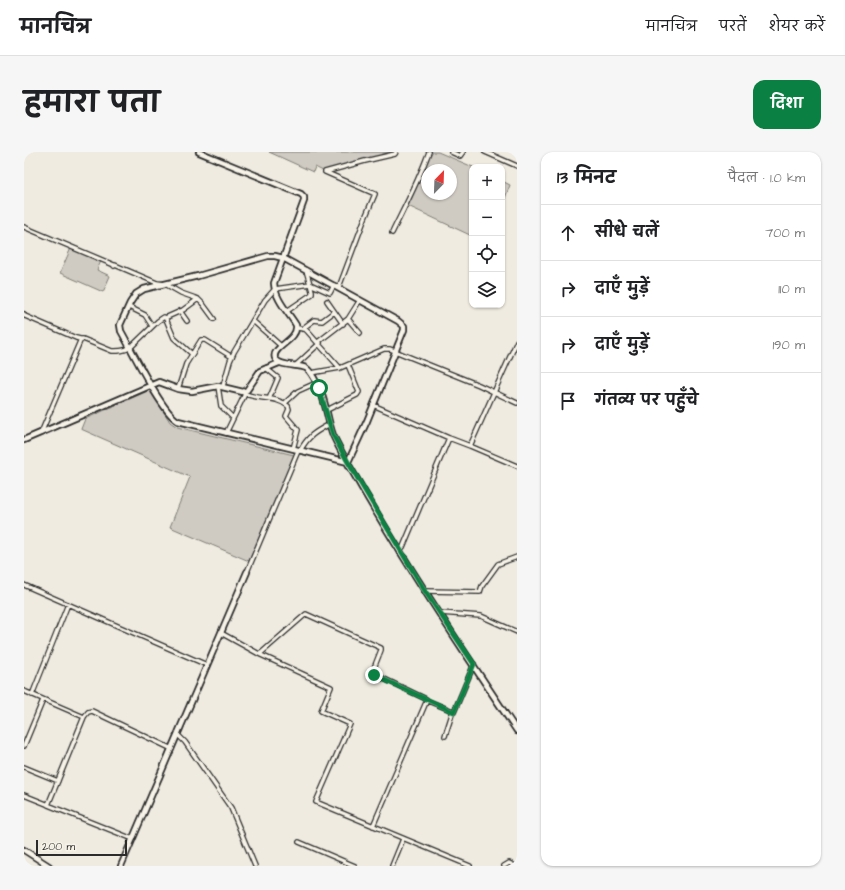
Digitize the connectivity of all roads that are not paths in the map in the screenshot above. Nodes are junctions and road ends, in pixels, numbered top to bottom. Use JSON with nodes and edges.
{"nodes":[{"id":1,"x":199,"y":152,"type":"edge"},
{"id":2,"x":396,"y":152,"type":"edge"},
{"id":3,"x":429,"y":152,"type":"edge"},
{"id":4,"x":451,"y":152,"type":"edge"},
{"id":5,"x":463,"y":152,"type":"edge"},
{"id":6,"x":485,"y":152,"type":"edge"},
{"id":7,"x":517,"y":166,"type":"edge"},
{"id":8,"x":24,"y":226,"type":"edge"},
{"id":9,"x":392,"y":233,"type":"dead end"},
{"id":10,"x":283,"y":258,"type":"junction"},
{"id":11,"x":306,"y":270,"type":"junction"},
{"id":12,"x":165,"y":284,"type":"junction"},
{"id":13,"x":310,"y":284,"type":"junction"},
{"id":14,"x":334,"y":286,"type":"junction"},
{"id":15,"x":275,"y":289,"type":"junction"},
{"id":16,"x":198,"y":299,"type":"junction"},
{"id":17,"x":360,"y":300,"type":"junction"},
{"id":18,"x":327,"y":301,"type":"dead end"},
{"id":19,"x":128,"y":306,"type":"junction"},
{"id":20,"x":180,"y":311,"type":"junction"},
{"id":21,"x":287,"y":311,"type":"junction"},
{"id":22,"x":334,"y":312,"type":"junction"},
{"id":23,"x":24,"y":316,"type":"edge"},
{"id":24,"x":164,"y":318,"type":"junction"},
{"id":25,"x":214,"y":319,"type":"dead end"},
{"id":26,"x":348,"y":319,"type":"junction"},
{"id":27,"x":187,"y":321,"type":"dead end"},
{"id":28,"x":253,"y":321,"type":"junction"},
{"id":29,"x":343,"y":324,"type":"junction"},
{"id":30,"x":152,"y":326,"type":"junction"},
{"id":31,"x":300,"y":329,"type":"junction"},
{"id":32,"x":360,"y":332,"type":"dead end"},
{"id":33,"x":81,"y":339,"type":"junction"},
{"id":34,"x":517,"y":341,"type":"edge"},
{"id":35,"x":319,"y":342,"type":"junction"},
{"id":36,"x":281,"y":346,"type":"junction"},
{"id":37,"x":130,"y":347,"type":"junction"},
{"id":38,"x":395,"y":351,"type":"junction"},
{"id":39,"x":192,"y":354,"type":"junction"},
{"id":40,"x":232,"y":357,"type":"junction"},
{"id":41,"x":279,"y":363,"type":"junction"},
{"id":42,"x":348,"y":365,"type":"junction"},
{"id":43,"x":295,"y":366,"type":"junction"},
{"id":44,"x":266,"y":368,"type":"junction"},
{"id":45,"x":340,"y":368,"type":"junction"},
{"id":46,"x":311,"y":373,"type":"junction"},
{"id":47,"x":316,"y":383,"type":"junction"},
{"id":48,"x":152,"y":386,"type":"junction"},
{"id":49,"x":221,"y":386,"type":"junction"},
{"id":50,"x":178,"y":389,"type":"junction"},
{"id":51,"x":495,"y":392,"type":"junction"},
{"id":52,"x":243,"y":393,"type":"junction"},
{"id":53,"x":269,"y":399,"type":"junction"},
{"id":54,"x":285,"y":403,"type":"junction"},
{"id":55,"x":517,"y":403,"type":"edge"},
{"id":56,"x":373,"y":405,"type":"junction"},
{"id":57,"x":327,"y":410,"type":"junction"},
{"id":58,"x":233,"y":418,"type":"junction"},
{"id":59,"x":330,"y":424,"type":"junction"},
{"id":60,"x":41,"y":433,"type":"junction"},
{"id":61,"x":226,"y":433,"type":"junction"},
{"id":62,"x":449,"y":438,"type":"junction"},
{"id":63,"x":24,"y":440,"type":"edge"},
{"id":64,"x":470,"y":446,"type":"junction"},
{"id":65,"x":297,"y":450,"type":"junction"},
{"id":66,"x":348,"y":462,"type":"junction"},
{"id":67,"x":517,"y":466,"type":"edge"},
{"id":68,"x":400,"y":550,"type":"junction"},
{"id":69,"x":517,"y":557,"type":"edge"},
{"id":70,"x":247,"y":572,"type":"joint"},
{"id":71,"x":24,"y":585,"type":"edge"},
{"id":72,"x":425,"y":591,"type":"junction"},
{"id":73,"x":68,"y":604,"type":"junction"},
{"id":74,"x":440,"y":613,"type":"junction"},
{"id":75,"x":517,"y":632,"type":"edge"},
{"id":76,"x":221,"y":633,"type":"junction"},
{"id":77,"x":260,"y":654,"type":"junction"},
{"id":78,"x":474,"y":664,"type":"junction"},
{"id":79,"x":207,"y":665,"type":"junction"},
{"id":80,"x":24,"y":691,"type":"edge"},
{"id":81,"x":32,"y":694,"type":"junction"},
{"id":82,"x":43,"y":700,"type":"junction"},
{"id":83,"x":427,"y":700,"type":"junction"},
{"id":84,"x":454,"y":712,"type":"junction"},
{"id":85,"x":84,"y":717,"type":"junction"},
{"id":86,"x":517,"y":731,"type":"edge"},
{"id":87,"x":178,"y":735,"type":"junction"},
{"id":88,"x":445,"y":736,"type":"dead end"},
{"id":89,"x":24,"y":746,"type":"edge"},
{"id":90,"x":172,"y":749,"type":"junction"},
{"id":91,"x":24,"y":767,"type":"edge"},
{"id":92,"x":58,"y":781,"type":"junction"},
{"id":93,"x":24,"y":795,"type":"edge"},
{"id":94,"x":49,"y":805,"type":"junction"},
{"id":95,"x":373,"y":826,"type":"junction"},
{"id":96,"x":133,"y":839,"type":"junction"},
{"id":97,"x":403,"y":839,"type":"junction"},
{"id":98,"x":299,"y":842,"type":"dead end"},
{"id":99,"x":24,"y":850,"type":"edge"},
{"id":100,"x":49,"y":866,"type":"edge"},
{"id":101,"x":121,"y":866,"type":"edge"},
{"id":102,"x":255,"y":866,"type":"edge"},
{"id":103,"x":355,"y":866,"type":"edge"},
{"id":104,"x":392,"y":866,"type":"edge"},
{"id":105,"x":470,"y":866,"type":"edge"},
{"id":106,"x":504,"y":866,"type":"edge"},
{"id":107,"x":515,"y":866,"type":"edge"}],
"edges":[{"from":1,"to":10,"type":"street"},
{"from":2,"to":14,"type":"street"},
{"from":3,"to":9,"type":"street"},
{"from":4,"to":5,"type":"street"},
{"from":6,"to":7,"type":"street"},
{"from":8,"to":12,"type":"street"},
{"from":10,"to":11,"type":"street"},
{"from":10,"to":12,"type":"street"},
{"from":10,"to":15,"type":"street"},
{"from":11,"to":13,"type":"street"},
{"from":11,"to":14,"type":"street"},
{"from":12,"to":16,"type":"street"},
{"from":12,"to":19,"type":"street"},
{"from":13,"to":14,"type":"street"},
{"from":13,"to":15,"type":"street"},
{"from":13,"to":21,"type":"street"},
{"from":14,"to":17,"type":"street"},
{"from":15,"to":21,"type":"street"},
{"from":15,"to":28,"type":"street"},
{"from":16,"to":20,"type":"street"},
{"from":16,"to":25,"type":"street"},
{"from":17,"to":26,"type":"street"},
{"from":17,"to":38,"type":"street"},
{"from":18,"to":22,"type":"street"},
{"from":19,"to":30,"type":"street"},
{"from":19,"to":37,"type":"street"},
{"from":20,"to":24,"type":"street"},
{"from":20,"to":27,"type":"street"},
{"from":21,"to":31,"type":"street"},
{"from":22,"to":29,"type":"street"},
{"from":22,"to":31,"type":"street"},
{"from":23,"to":33,"type":"street"},
{"from":24,"to":30,"type":"street"},
{"from":24,"to":39,"type":"street"},
{"from":26,"to":29,"type":"street"},
{"from":26,"to":32,"type":"street"},
{"from":28,"to":36,"type":"street"},
{"from":28,"to":40,"type":"street"},
{"from":29,"to":35,"type":"street"},
{"from":30,"to":37,"type":"street"},
{"from":31,"to":35,"type":"street"},
{"from":31,"to":36,"type":"street"},
{"from":33,"to":37,"type":"street"},
{"from":33,"to":60,"type":"street"},
{"from":34,"to":51,"type":"street"},
{"from":35,"to":43,"type":"street"},
{"from":35,"to":45,"type":"street"},
{"from":36,"to":41,"type":"street"},
{"from":37,"to":48,"type":"street"},
{"from":38,"to":42,"type":"street"},
{"from":38,"to":51,"type":"street"},
{"from":38,"to":56,"type":"street"},
{"from":39,"to":40,"type":"street"},
{"from":39,"to":50,"type":"street"},
{"from":40,"to":49,"type":"street"},
{"from":41,"to":43,"type":"street"},
{"from":41,"to":44,"type":"street"},
{"from":42,"to":45,"type":"street"},
{"from":42,"to":57,"type":"street"},
{"from":43,"to":46,"type":"street"},
{"from":44,"to":52,"type":"street"},
{"from":44,"to":53,"type":"street"},
{"from":45,"to":46,"type":"street"},
{"from":46,"to":47,"type":"street"},
{"from":47,"to":54,"type":"street"},
{"from":47,"to":57,"type":"street"},
{"from":48,"to":50,"type":"street"},
{"from":48,"to":60,"type":"street"},
{"from":48,"to":61,"type":"street"},
{"from":49,"to":50,"type":"street"},
{"from":49,"to":52,"type":"street"},
{"from":49,"to":58,"type":"street"},
{"from":51,"to":55,"type":"street"},
{"from":51,"to":64,"type":"street"},
{"from":52,"to":53,"type":"street"},
{"from":52,"to":58,"type":"street"},
{"from":53,"to":54,"type":"street"},
{"from":54,"to":65,"type":"street"},
{"from":56,"to":62,"type":"street"},
{"from":56,"to":66,"type":"street"},
{"from":57,"to":59,"type":"street"},
{"from":58,"to":61,"type":"street"},
{"from":59,"to":65,"type":"street"},
{"from":59,"to":66,"type":"street"},
{"from":60,"to":63,"type":"street"},
{"from":61,"to":65,"type":"street"},
{"from":62,"to":64,"type":"street"},
{"from":62,"to":68,"type":"street"},
{"from":64,"to":67,"type":"street"},
{"from":65,"to":66,"type":"street"},
{"from":65,"to":70,"type":"street"},
{"from":66,"to":68,"type":"street"},
{"from":68,"to":72,"type":"street"},
{"from":69,"to":72,"type":"street"},
{"from":70,"to":76,"type":"street"},
{"from":71,"to":73,"type":"street"},
{"from":72,"to":74,"type":"street"},
{"from":73,"to":79,"type":"street"},
{"from":73,"to":81,"type":"street"},
{"from":74,"to":75,"type":"street"},
{"from":74,"to":78,"type":"street"},
{"from":76,"to":77,"type":"street"},
{"from":76,"to":79,"type":"street"},
{"from":77,"to":83,"type":"street"},
{"from":77,"to":95,"type":"street"},
{"from":78,"to":84,"type":"street"},
{"from":78,"to":86,"type":"street"},
{"from":79,"to":87,"type":"street"},
{"from":80,"to":81,"type":"street"},
{"from":81,"to":82,"type":"street"},
{"from":82,"to":85,"type":"street"},
{"from":82,"to":89,"type":"street"},
{"from":83,"to":84,"type":"street"},
{"from":83,"to":95,"type":"street"},
{"from":84,"to":88,"type":"street"},
{"from":85,"to":90,"type":"street"},
{"from":85,"to":92,"type":"street"},
{"from":87,"to":90,"type":"street"},
{"from":87,"to":102,"type":"street"},
{"from":90,"to":96,"type":"street"},
{"from":91,"to":92,"type":"street"},
{"from":92,"to":94,"type":"street"},
{"from":93,"to":94,"type":"street"},
{"from":94,"to":96,"type":"street"},
{"from":95,"to":97,"type":"street"},
{"from":96,"to":101,"type":"street"},
{"from":97,"to":104,"type":"street"},
{"from":97,"to":105,"type":"street"},
{"from":98,"to":103,"type":"street"},
{"from":99,"to":100,"type":"street"},
{"from":106,"to":107,"type":"street"}]}
